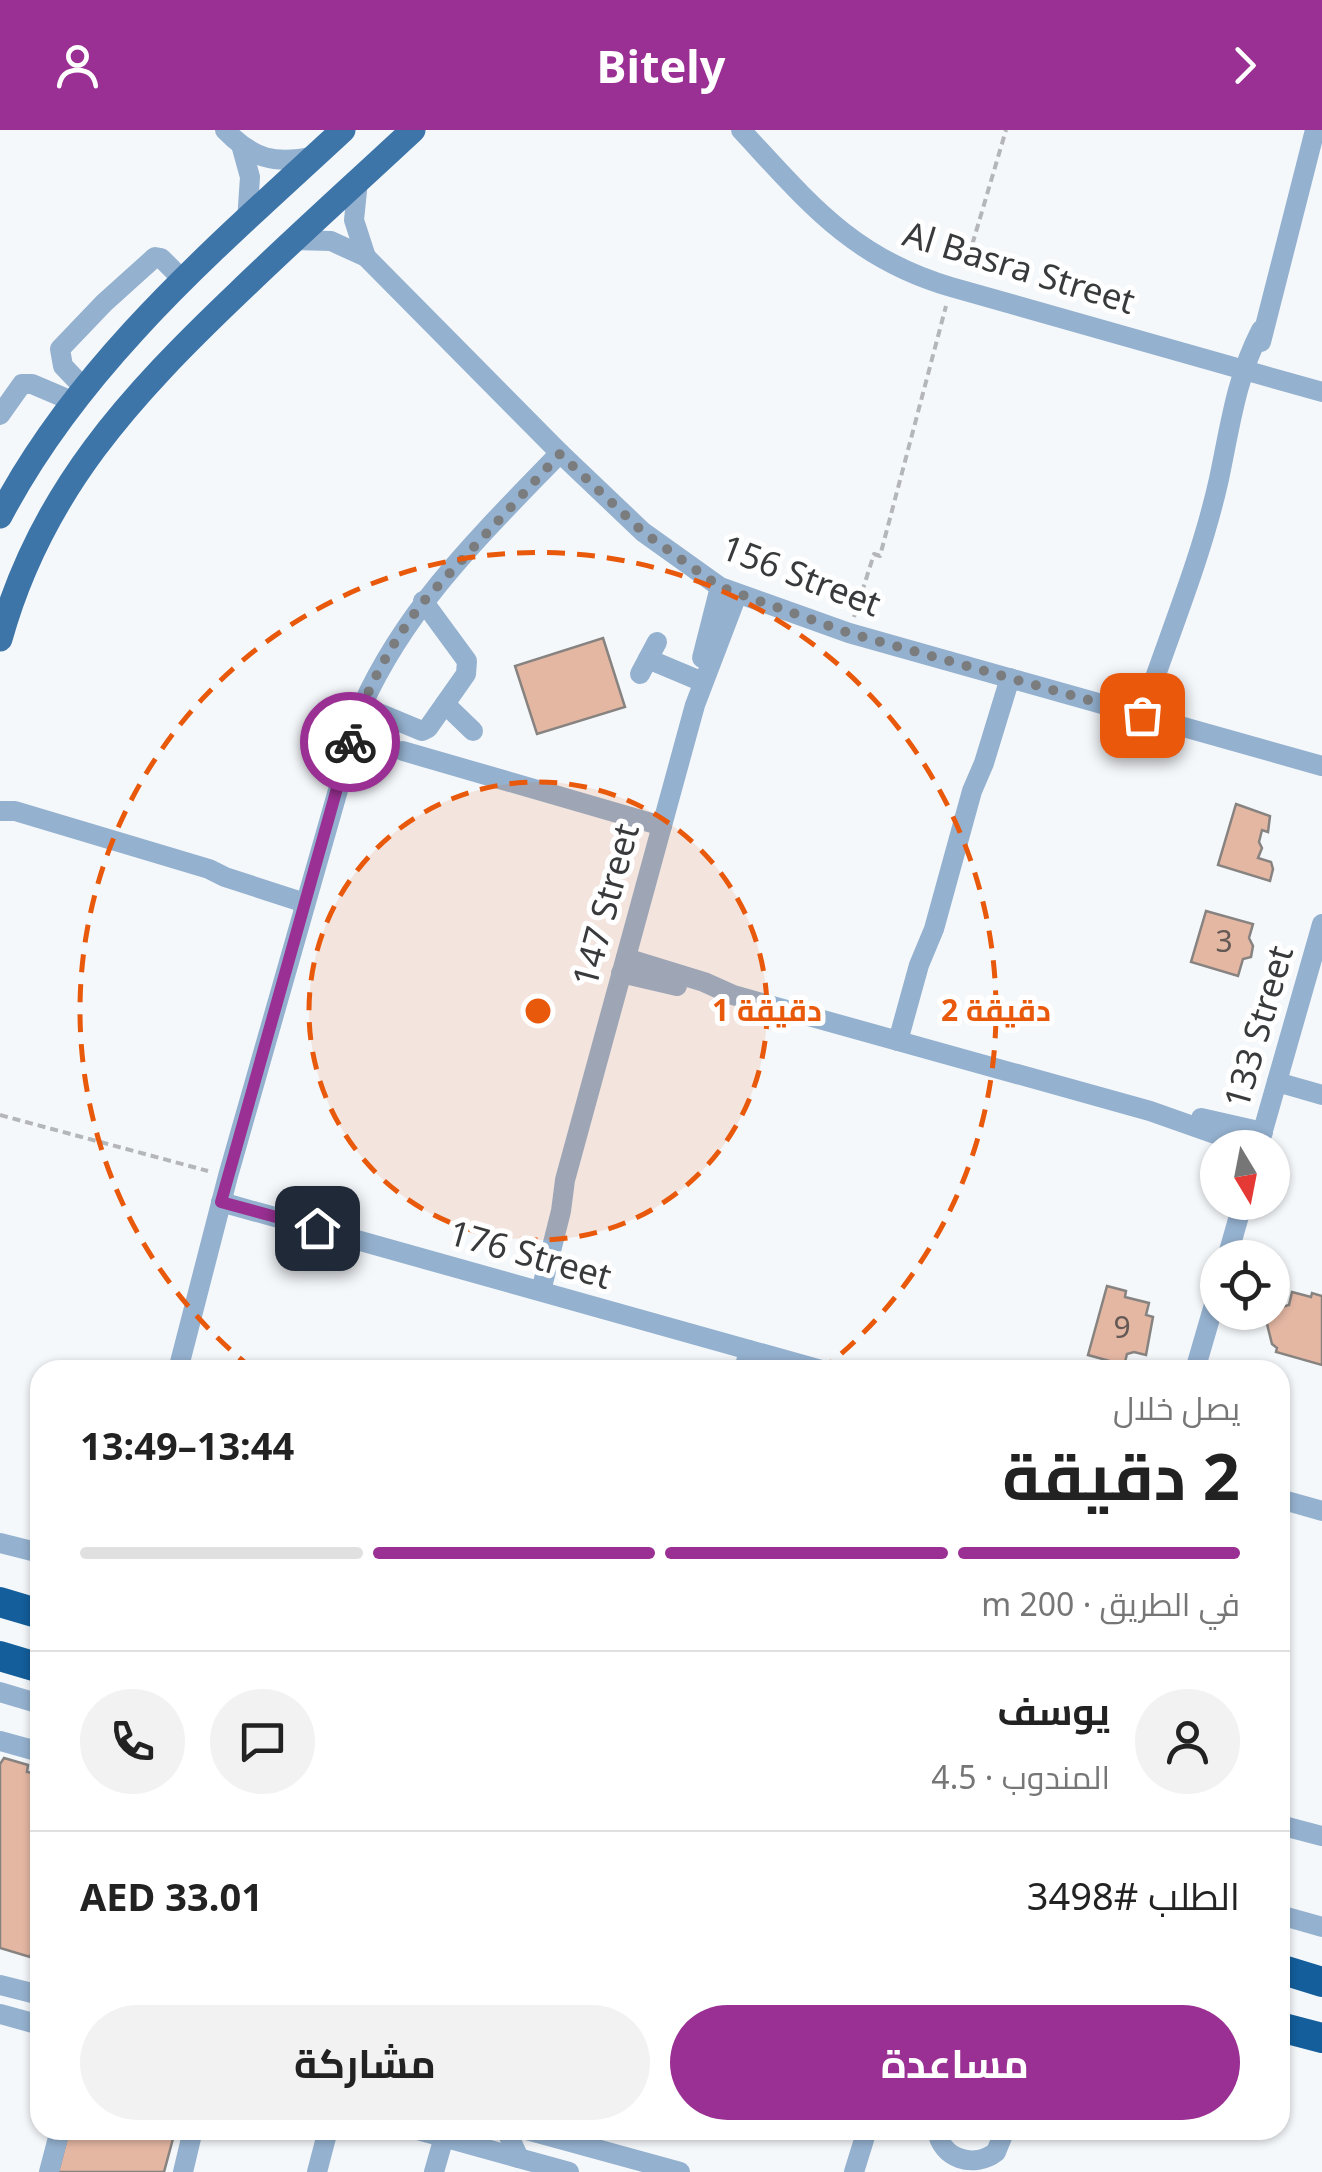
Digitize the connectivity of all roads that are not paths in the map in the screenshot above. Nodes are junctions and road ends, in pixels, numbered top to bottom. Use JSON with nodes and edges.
{"nodes":[{"id":1,"x":226,"y":130,"type":"edge"},
{"id":2,"x":343,"y":130,"type":"edge"},
{"id":3,"x":412,"y":130,"type":"edge"},
{"id":4,"x":741,"y":130,"type":"edge"},
{"id":5,"x":1315,"y":130,"type":"edge"},
{"id":6,"x":242,"y":148,"type":"junction"},
{"id":7,"x":315,"y":156,"type":"junction"},
{"id":8,"x":358,"y":181,"type":"junction"},
{"id":9,"x":247,"y":221,"type":"junction"},
{"id":10,"x":293,"y":240,"type":"junction"},
{"id":11,"x":366,"y":256,"type":"junction"},
{"id":12,"x":184,"y":281,"type":"junction"},
{"id":13,"x":1249,"y":371,"type":"junction"},
{"id":14,"x":1322,"y":392,"type":"edge"},
{"id":15,"x":77,"y":394,"type":"junction"},
{"id":16,"x":0,"y":415,"type":"edge"},
{"id":17,"x":560,"y":454,"type":"junction"},
{"id":18,"x":0,"y":516,"type":"edge"},
{"id":19,"x":729,"y":591,"type":"junction"},
{"id":20,"x":423,"y":602,"type":"junction"},
{"id":21,"x":0,"y":639,"type":"edge"},
{"id":22,"x":649,"y":659,"type":"dead end"},
{"id":23,"x":1003,"y":676,"type":"junction"},
{"id":24,"x":698,"y":680,"type":"junction"},
{"id":25,"x":446,"y":704,"type":"junction"},
{"id":26,"x":695,"y":705,"type":"junction"},
{"id":27,"x":362,"y":706,"type":"junction"},
{"id":28,"x":1149,"y":717,"type":"junction"},
{"id":29,"x":473,"y":731,"type":"dead end"},
{"id":30,"x":403,"y":751,"type":"dead end"},
{"id":31,"x":1322,"y":766,"type":"edge"},
{"id":32,"x":5,"y":808,"type":"edge"},
{"id":33,"x":662,"y":826,"type":"junction"},
{"id":34,"x":307,"y":895,"type":"junction"},
{"id":35,"x":1322,"y":924,"type":"edge"},
{"id":36,"x":623,"y":966,"type":"junction"},
{"id":37,"x":904,"y":1042,"type":"junction"},
{"id":38,"x":1277,"y":1082,"type":"junction"},
{"id":39,"x":1322,"y":1095,"type":"edge"},
{"id":40,"x":1217,"y":1130,"type":"edge"},
{"id":41,"x":1263,"y":1130,"type":"edge"},
{"id":42,"x":221,"y":1202,"type":"junction"},
{"id":43,"x":534,"y":1290,"type":"junction"},
{"id":44,"x":1206,"y":1330,"type":"edge"},
{"id":45,"x":181,"y":1360,"type":"edge"},
{"id":46,"x":751,"y":1360,"type":"edge"},
{"id":47,"x":1198,"y":1360,"type":"edge"},
{"id":48,"x":1290,"y":1502,"type":"edge"},
{"id":49,"x":1322,"y":1511,"type":"edge"},
{"id":50,"x":0,"y":1543,"type":"edge"},
{"id":51,"x":30,"y":1550,"type":"edge"},
{"id":52,"x":3,"y":1601,"type":"edge"},
{"id":53,"x":30,"y":1610,"type":"edge"},
{"id":54,"x":0,"y":1656,"type":"edge"},
{"id":55,"x":30,"y":1665,"type":"edge"},
{"id":56,"x":0,"y":1692,"type":"edge"},
{"id":57,"x":30,"y":1701,"type":"edge"},
{"id":58,"x":0,"y":1741,"type":"edge"},
{"id":59,"x":30,"y":1749,"type":"edge"},
{"id":60,"x":1290,"y":1828,"type":"edge"},
{"id":61,"x":1322,"y":1836,"type":"edge"},
{"id":62,"x":1290,"y":1919,"type":"edge"},
{"id":63,"x":1322,"y":1928,"type":"edge"},
{"id":64,"x":1290,"y":1972,"type":"edge"},
{"id":65,"x":1322,"y":1982,"type":"edge"},
{"id":66,"x":0,"y":1985,"type":"edge"},
{"id":67,"x":30,"y":1993,"type":"edge"},
{"id":68,"x":0,"y":2014,"type":"edge"},
{"id":69,"x":30,"y":2022,"type":"edge"},
{"id":70,"x":1290,"y":2029,"type":"edge"},
{"id":71,"x":1322,"y":2038,"type":"edge"},
{"id":72,"x":57,"y":2140,"type":"edge"},
{"id":73,"x":191,"y":2140,"type":"edge"},
{"id":74,"x":325,"y":2140,"type":"edge"},
{"id":75,"x":443,"y":2140,"type":"edge"},
{"id":76,"x":455,"y":2140,"type":"edge"},
{"id":77,"x":511,"y":2140,"type":"edge"},
{"id":78,"x":576,"y":2140,"type":"edge"},
{"id":79,"x":864,"y":2140,"type":"edge"},
{"id":80,"x":939,"y":2140,"type":"edge"},
{"id":81,"x":1001,"y":2140,"type":"edge"},
{"id":82,"x":520,"y":2158,"type":"junction"},
{"id":83,"x":49,"y":2172,"type":"edge"},
{"id":84,"x":183,"y":2172,"type":"edge"},
{"id":85,"x":316,"y":2172,"type":"edge"},
{"id":86,"x":434,"y":2172,"type":"edge"},
{"id":87,"x":569,"y":2172,"type":"edge"},
{"id":88,"x":680,"y":2172,"type":"edge"},
{"id":89,"x":854,"y":2172,"type":"edge"}],
"edges":[{"from":1,"to":6,"type":"street"},
{"from":2,"to":7,"type":"main road"},
{"from":3,"to":8,"type":"main road"},
{"from":4,"to":13,"type":"street","name":"Al Basra Street"},
{"from":5,"to":13,"type":"street"},
{"from":6,"to":7,"type":"street"},
{"from":6,"to":9,"type":"street"},
{"from":7,"to":9,"type":"main road"},
{"from":8,"to":10,"type":"main road"},
{"from":8,"to":11,"type":"street"},
{"from":9,"to":12,"type":"main road"},
{"from":10,"to":11,"type":"street","name":"156 Street"},
{"from":10,"to":21,"type":"main road"},
{"from":11,"to":17,"type":"street","name":"156 Street"},
{"from":12,"to":15,"type":"main road"},
{"from":12,"to":15,"type":"street"},
{"from":13,"to":14,"type":"street","name":"Al Basra Street"},
{"from":13,"to":28,"type":"street"},
{"from":15,"to":16,"type":"street"},
{"from":15,"to":18,"type":"main road"},
{"from":17,"to":19,"type":"street","name":"156 Street"},
{"from":17,"to":20,"type":"street"},
{"from":19,"to":23,"type":"street","name":"156 Street"},
{"from":19,"to":24,"type":"street","name":"147 Street"},
{"from":19,"to":26,"type":"street","name":"147 Street"},
{"from":20,"to":25,"type":"street"},
{"from":20,"to":27,"type":"street"},
{"from":22,"to":24,"type":"street"},
{"from":23,"to":28,"type":"street","name":"156 Street"},
{"from":23,"to":37,"type":"street"},
{"from":24,"to":26,"type":"street","name":"147 Street"},
{"from":25,"to":27,"type":"street"},
{"from":25,"to":29,"type":"street"},
{"from":26,"to":33,"type":"street","name":"147 Street"},
{"from":27,"to":34,"type":"street"},
{"from":28,"to":31,"type":"street","name":"156 Street"},
{"from":30,"to":33,"type":"street"},
{"from":32,"to":34,"type":"street"},
{"from":33,"to":36,"type":"street","name":"147 Street"},
{"from":34,"to":42,"type":"street"},
{"from":35,"to":38,"type":"street","name":"133 Street"},
{"from":36,"to":37,"type":"street"},
{"from":36,"to":43,"type":"street","name":"147 Street"},
{"from":37,"to":40,"type":"street"},
{"from":38,"to":39,"type":"street"},
{"from":38,"to":41,"type":"street","name":"133 Street"},
{"from":42,"to":43,"type":"street","name":"176 Street"},
{"from":42,"to":45,"type":"street"},
{"from":43,"to":46,"type":"street","name":"176 Street"},
{"from":44,"to":47,"type":"street"},
{"from":48,"to":49,"type":"street"},
{"from":50,"to":51,"type":"street"},
{"from":52,"to":53,"type":"highway"},
{"from":54,"to":55,"type":"highway"},
{"from":56,"to":57,"type":"street"},
{"from":58,"to":59,"type":"street"},
{"from":60,"to":61,"type":"street"},
{"from":62,"to":63,"type":"street"},
{"from":64,"to":65,"type":"highway"},
{"from":66,"to":67,"type":"street"},
{"from":68,"to":69,"type":"street"},
{"from":70,"to":71,"type":"highway"},
{"from":72,"to":83,"type":"street"},
{"from":73,"to":84,"type":"street"},
{"from":74,"to":85,"type":"street"},
{"from":75,"to":86,"type":"street"},
{"from":76,"to":82,"type":"street"},
{"from":77,"to":82,"type":"street"},
{"from":78,"to":88,"type":"street"},
{"from":79,"to":89,"type":"street"},
{"from":80,"to":81,"type":"street"},
{"from":82,"to":87,"type":"street"}]}
